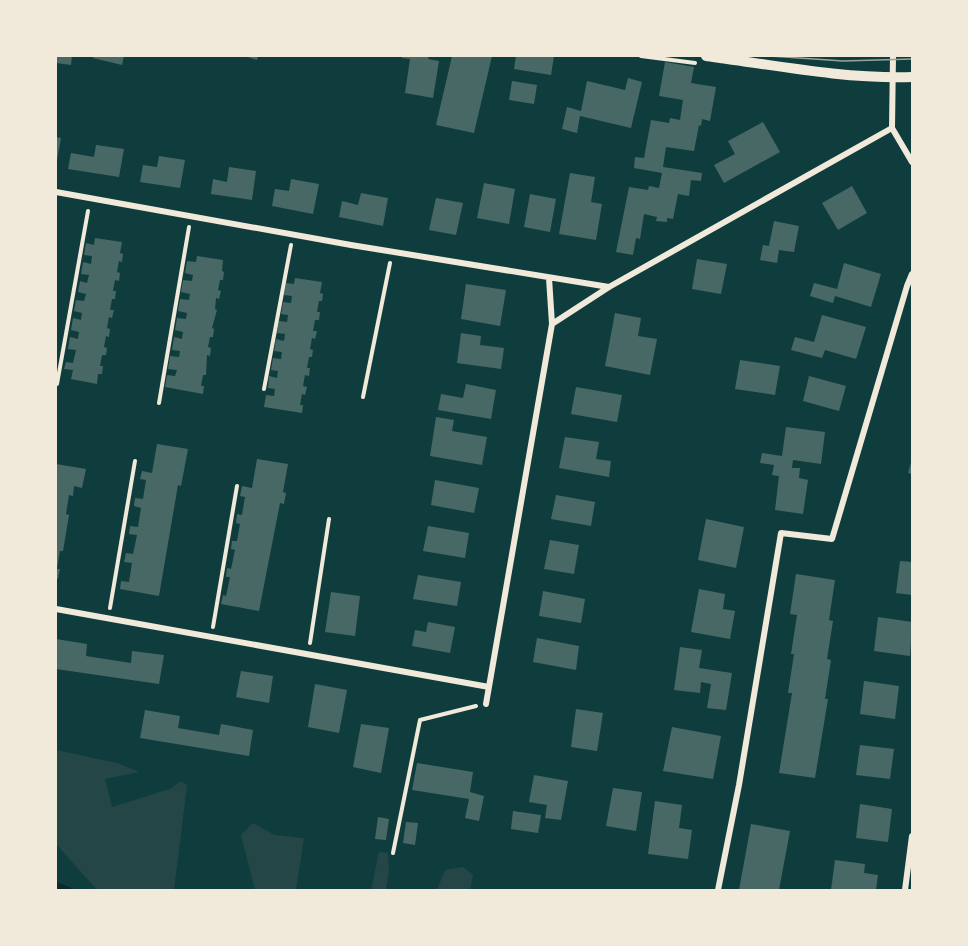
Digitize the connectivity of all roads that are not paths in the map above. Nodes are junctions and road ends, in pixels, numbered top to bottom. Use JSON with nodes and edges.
{"nodes":[{"id":1,"x":706,"y":56,"type":"edge"},
{"id":2,"x":893,"y":56,"type":"edge"},
{"id":3,"x":912,"y":77,"type":"edge"},
{"id":4,"x":893,"y":78,"type":"junction"},
{"id":5,"x":892,"y":128,"type":"junction"},
{"id":6,"x":912,"y":162,"type":"edge"},
{"id":7,"x":56,"y":192,"type":"edge"},
{"id":8,"x":912,"y":274,"type":"edge"},
{"id":9,"x":549,"y":278,"type":"junction"},
{"id":10,"x":609,"y":287,"type":"junction"},
{"id":11,"x":552,"y":324,"type":"junction"},
{"id":12,"x":56,"y":609,"type":"edge"},
{"id":13,"x":489,"y":687,"type":"junction"},
{"id":14,"x":486,"y":704,"type":"road end"},
{"id":15,"x":912,"y":836,"type":"edge"},
{"id":16,"x":718,"y":890,"type":"edge"},
{"id":17,"x":905,"y":891,"type":"edge"}],
"edges":[{"from":1,"to":4,"type":"street"},
{"from":2,"to":4,"type":"street"},
{"from":3,"to":4,"type":"street"},
{"from":4,"to":5,"type":"street"},
{"from":5,"to":6,"type":"street"},
{"from":5,"to":10,"type":"street"},
{"from":7,"to":9,"type":"street"},
{"from":8,"to":16,"type":"street"},
{"from":9,"to":10,"type":"street"},
{"from":9,"to":11,"type":"street"},
{"from":10,"to":11,"type":"street"},
{"from":11,"to":13,"type":"street"},
{"from":12,"to":13,"type":"street"},
{"from":13,"to":14,"type":"street"},
{"from":15,"to":17,"type":"street"}]}
